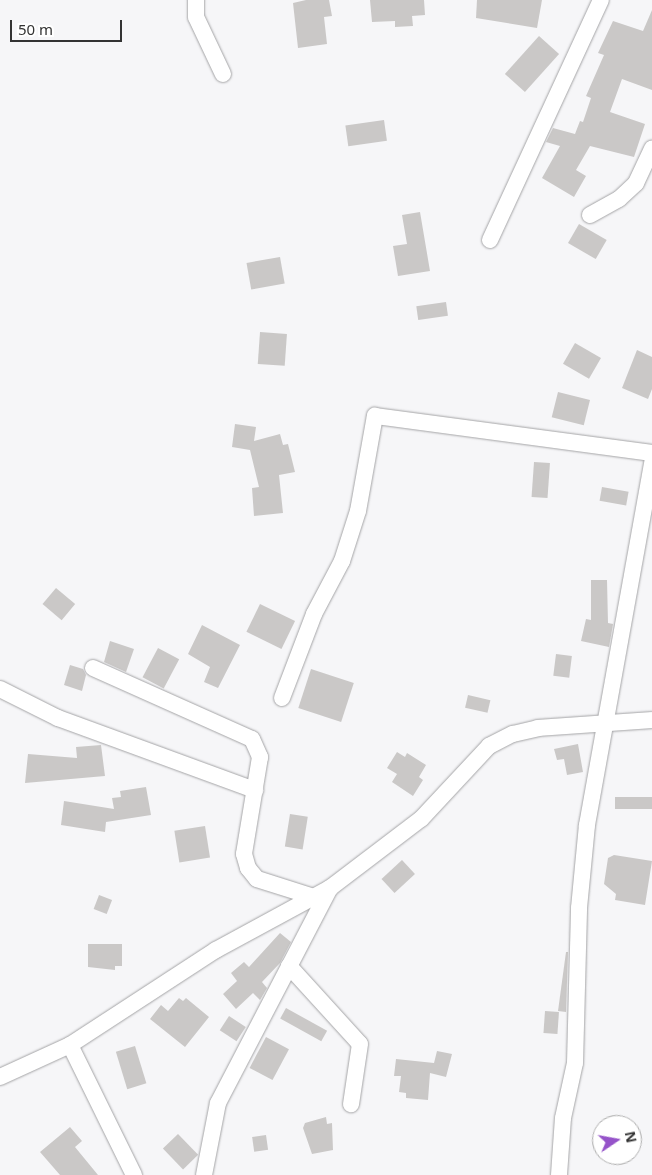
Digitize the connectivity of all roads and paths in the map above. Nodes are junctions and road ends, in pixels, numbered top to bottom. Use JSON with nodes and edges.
{"nodes":[{"id":1,"x":196,"y":0,"type":"edge"},
{"id":2,"x":602,"y":0,"type":"edge"},
{"id":3,"x":222,"y":74,"type":"dead end"},
{"id":4,"x":652,"y":148,"type":"edge"},
{"id":5,"x":590,"y":215,"type":"dead end"},
{"id":6,"x":490,"y":240,"type":"dead end"},
{"id":7,"x":652,"y":453,"type":"edge"},
{"id":8,"x":652,"y":462,"type":"edge"},
{"id":9,"x":93,"y":668,"type":"dead end"},
{"id":10,"x":0,"y":689,"type":"edge"},
{"id":11,"x":282,"y":698,"type":"dead end"},
{"id":12,"x":652,"y":720,"type":"edge"},
{"id":13,"x":604,"y":722,"type":"junction"},
{"id":14,"x":255,"y":790,"type":"junction"},
{"id":15,"x":330,"y":888,"type":"junction"},
{"id":16,"x":314,"y":897,"type":"junction"},
{"id":17,"x":289,"y":966,"type":"junction"},
{"id":18,"x":70,"y":1045,"type":"junction"},
{"id":19,"x":0,"y":1077,"type":"edge"},
{"id":20,"x":351,"y":1104,"type":"dead end"},
{"id":21,"x":134,"y":1175,"type":"edge"},
{"id":22,"x":204,"y":1175,"type":"edge"},
{"id":23,"x":559,"y":1175,"type":"edge"}],
"edges":[{"from":1,"to":3,"type":"street"},
{"from":2,"to":6,"type":"street"},
{"from":4,"to":5,"type":"street"},
{"from":7,"to":11,"type":"street"},
{"from":8,"to":13,"type":"street"},
{"from":9,"to":14,"type":"street"},
{"from":10,"to":14,"type":"street"},
{"from":12,"to":13,"type":"street"},
{"from":13,"to":15,"type":"street"},
{"from":13,"to":23,"type":"street"},
{"from":14,"to":16,"type":"street"},
{"from":15,"to":16,"type":"street"},
{"from":15,"to":17,"type":"street"},
{"from":16,"to":18,"type":"street"},
{"from":17,"to":20,"type":"street"},
{"from":17,"to":22,"type":"street"},
{"from":18,"to":19,"type":"street"},
{"from":18,"to":21,"type":"street"}]}
